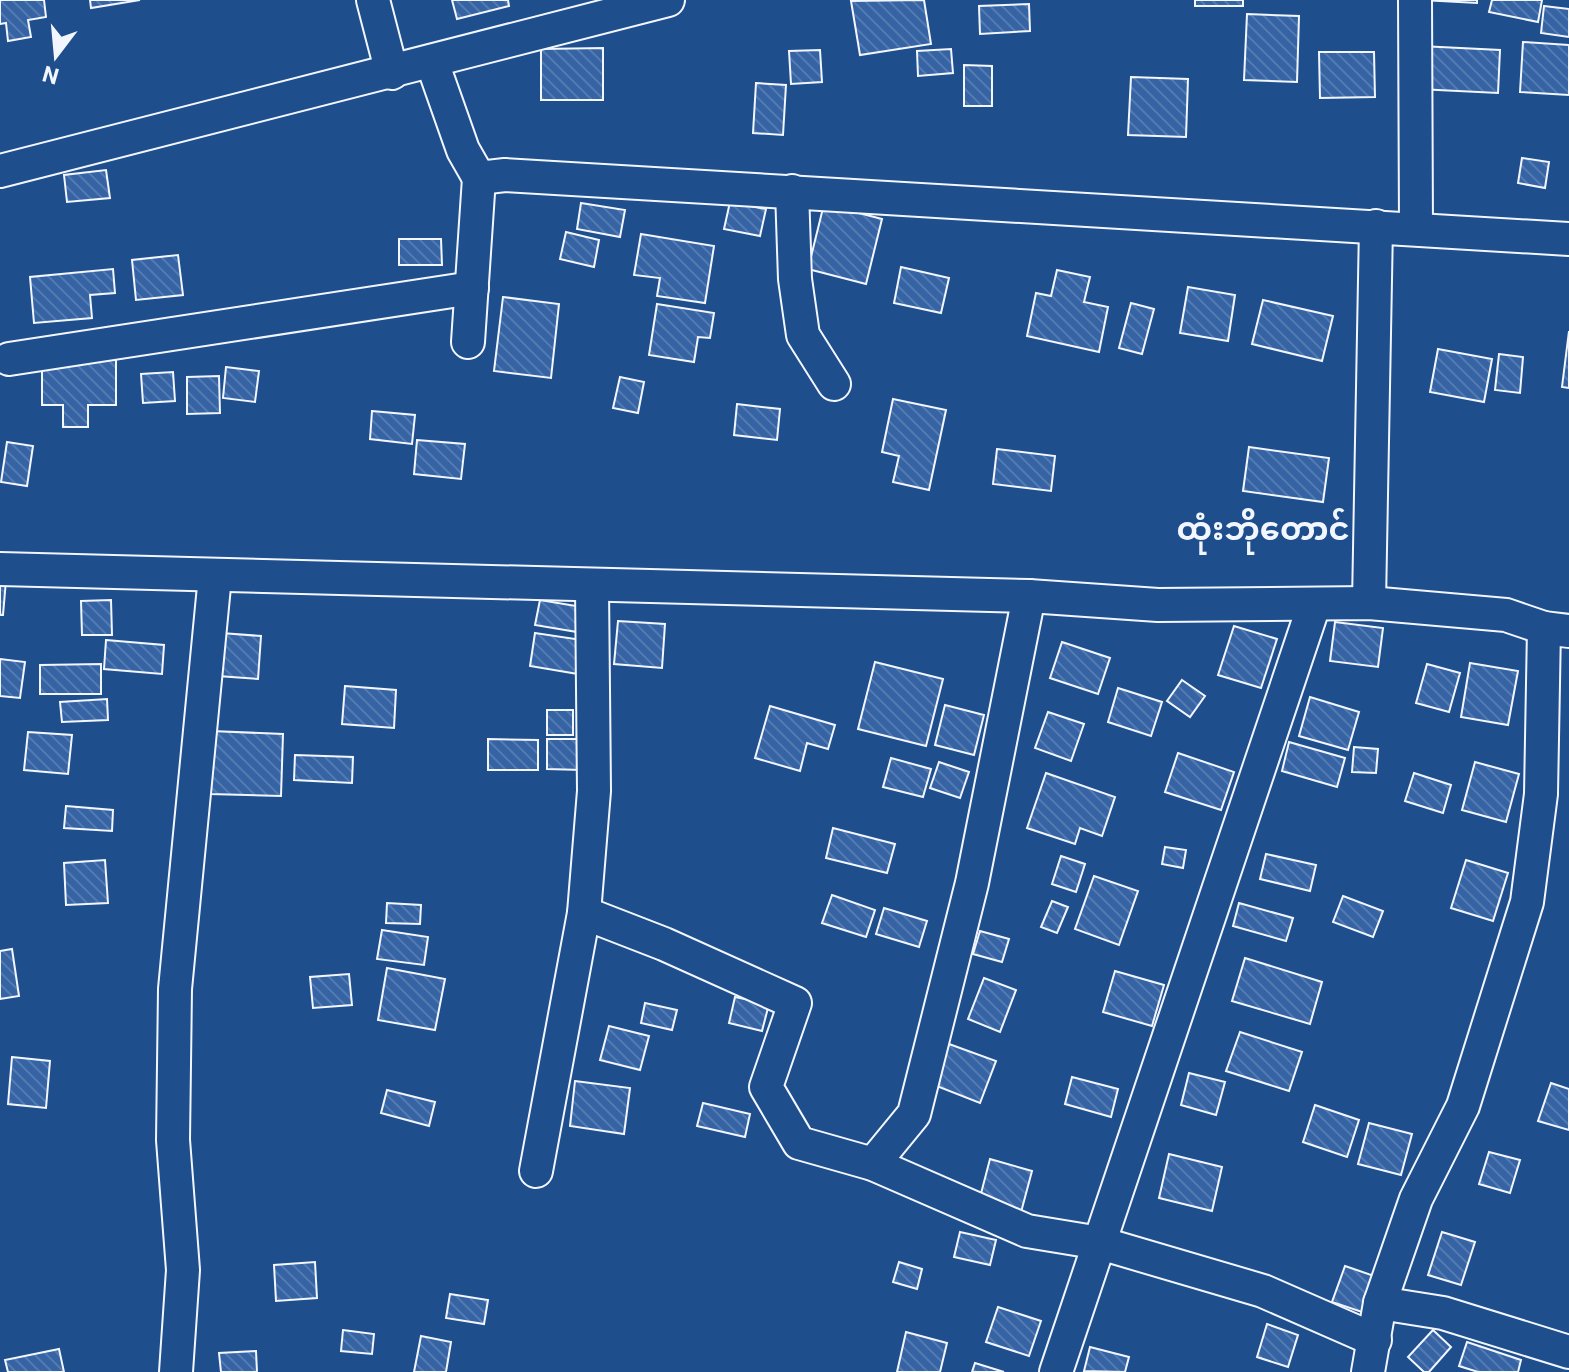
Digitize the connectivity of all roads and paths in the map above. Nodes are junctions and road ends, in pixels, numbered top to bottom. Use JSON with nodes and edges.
{"nodes":[{"id":1,"x":373,"y":0,"type":"edge"},
{"id":2,"x":668,"y":0,"type":"edge"},
{"id":3,"x":1415,"y":0,"type":"edge"},
{"id":4,"x":432,"y":62,"type":"junction"},
{"id":5,"x":392,"y":73,"type":"junction"},
{"id":6,"x":0,"y":171,"type":"edge"},
{"id":7,"x":479,"y":178,"type":"junction"},
{"id":8,"x":792,"y":191,"type":"junction"},
{"id":9,"x":1376,"y":226,"type":"junction"},
{"id":10,"x":1416,"y":227,"type":"junction"},
{"id":11,"x":1569,"y":239,"type":"edge"},
{"id":12,"x":472,"y":288,"type":"junction"},
{"id":13,"x":468,"y":342,"type":"dead end"},
{"id":14,"x":9,"y":359,"type":"dead end"},
{"id":15,"x":834,"y":384,"type":"dead end"},
{"id":16,"x":0,"y":569,"type":"edge"},
{"id":17,"x":215,"y":576,"type":"junction"},
{"id":18,"x":1368,"y":579,"type":"junction"},
{"id":19,"x":592,"y":587,"type":"junction"},
{"id":20,"x":1029,"y":596,"type":"junction"},
{"id":21,"x":1314,"y":605,"type":"junction"},
{"id":22,"x":1556,"y":630,"type":"edge"},
{"id":23,"x":1556,"y":723,"type":"edge"},
{"id":24,"x":584,"y":913,"type":"junction"},
{"id":25,"x":873,"y":1164,"type":"junction"},
{"id":26,"x":536,"y":1171,"type":"dead end"},
{"id":27,"x":1100,"y":1243,"type":"junction"},
{"id":28,"x":1380,"y":1303,"type":"junction"},
{"id":29,"x":1375,"y":1340,"type":"junction"},
{"id":30,"x":1569,"y":1352,"type":"edge"},
{"id":31,"x":176,"y":1372,"type":"edge"},
{"id":32,"x":1056,"y":1372,"type":"edge"},
{"id":33,"x":1368,"y":1372,"type":"edge"}],
"edges":[{"from":1,"to":5,"type":"street"},
{"from":2,"to":4,"type":"street"},
{"from":3,"to":10,"type":"street"},
{"from":4,"to":5,"type":"street"},
{"from":4,"to":7,"type":"street"},
{"from":5,"to":6,"type":"street"},
{"from":7,"to":8,"type":"street"},
{"from":7,"to":12,"type":"street"},
{"from":8,"to":9,"type":"street"},
{"from":8,"to":15,"type":"street"},
{"from":9,"to":10,"type":"street"},
{"from":9,"to":18,"type":"street"},
{"from":10,"to":11,"type":"street"},
{"from":12,"to":13,"type":"street"},
{"from":12,"to":14,"type":"street"},
{"from":16,"to":17,"type":"street"},
{"from":17,"to":19,"type":"street"},
{"from":17,"to":31,"type":"street"},
{"from":18,"to":21,"type":"street"},
{"from":18,"to":22,"type":"street"},
{"from":19,"to":20,"type":"street"},
{"from":19,"to":24,"type":"street"},
{"from":20,"to":21,"type":"street"},
{"from":20,"to":25,"type":"street"},
{"from":21,"to":27,"type":"street"},
{"from":22,"to":23,"type":"street"},
{"from":23,"to":28,"type":"street"},
{"from":24,"to":25,"type":"street"},
{"from":24,"to":26,"type":"street"},
{"from":25,"to":27,"type":"street"},
{"from":27,"to":29,"type":"street"},
{"from":27,"to":32,"type":"street"},
{"from":28,"to":29,"type":"street"},
{"from":28,"to":30,"type":"street"},
{"from":29,"to":33,"type":"street"}]}
